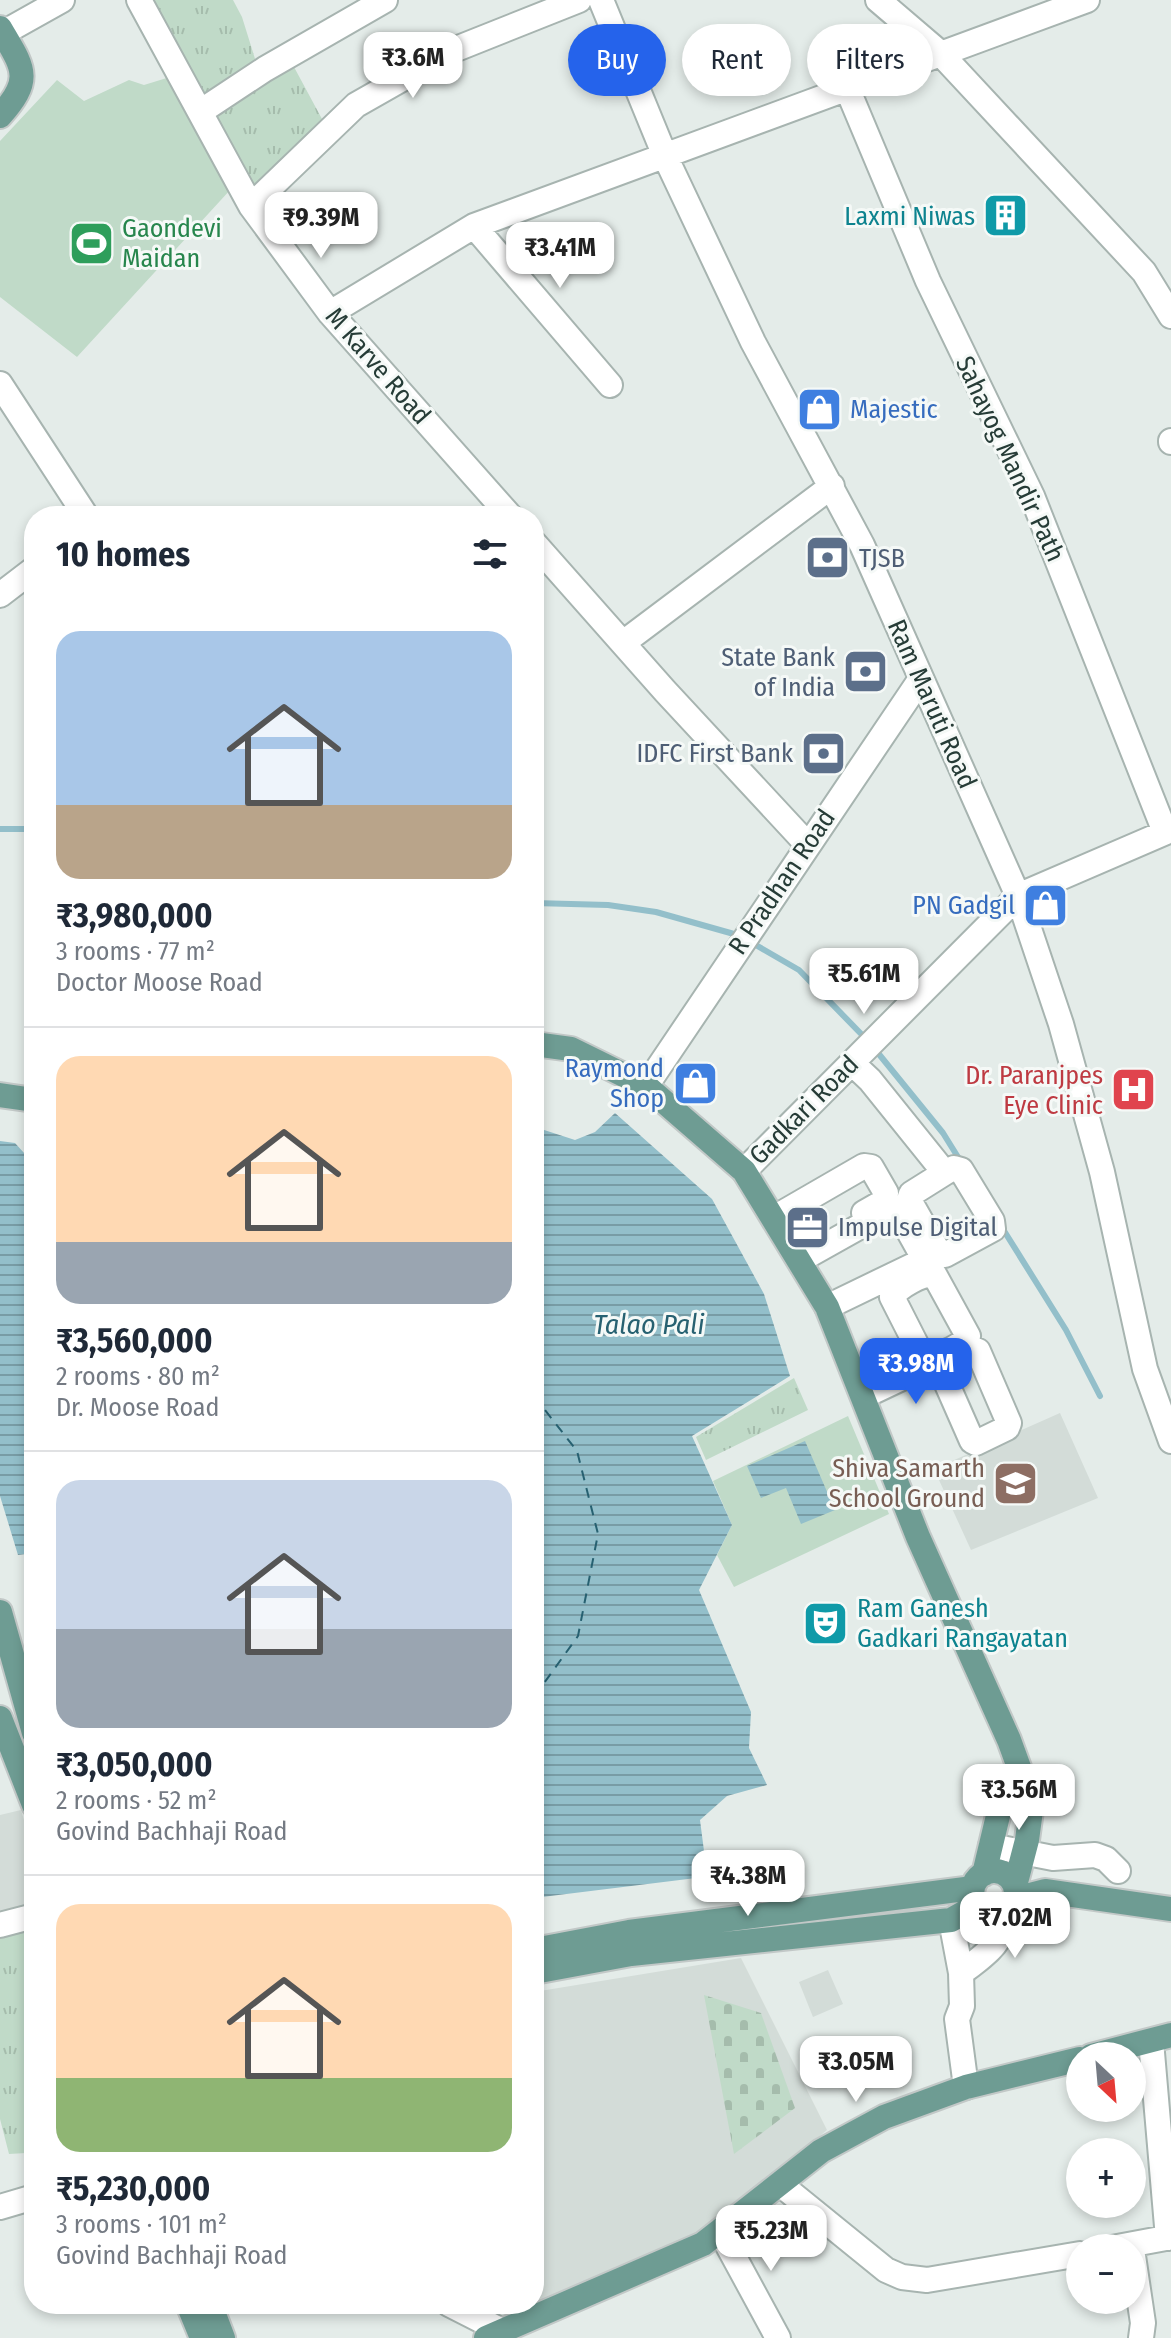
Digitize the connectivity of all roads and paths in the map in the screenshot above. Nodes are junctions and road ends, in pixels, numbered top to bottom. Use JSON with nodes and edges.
{"nodes":[{"id":1,"x":62,"y":0,"type":"edge"},
{"id":2,"x":139,"y":0,"type":"edge"},
{"id":3,"x":385,"y":0,"type":"edge"},
{"id":4,"x":579,"y":0,"type":"edge"},
{"id":5,"x":601,"y":0,"type":"edge"},
{"id":6,"x":878,"y":0,"type":"edge"},
{"id":7,"x":1087,"y":0,"type":"edge"},
{"id":8,"x":1,"y":30,"type":"edge"},
{"id":9,"x":940,"y":53,"type":"junction"},
{"id":10,"x":933,"y":56,"type":"edge"},
{"id":11,"x":826,"y":96,"type":"edge"},
{"id":12,"x":850,"y":96,"type":"edge"},
{"id":13,"x":200,"y":112,"type":"junction"},
{"id":14,"x":0,"y":116,"type":"edge"},
{"id":15,"x":665,"y":156,"type":"junction"},
{"id":16,"x":251,"y":206,"type":"junction"},
{"id":17,"x":474,"y":226,"type":"junction"},
{"id":18,"x":330,"y":313,"type":"junction"},
{"id":19,"x":1171,"y":316,"type":"edge"},
{"id":20,"x":610,"y":385,"type":"dead end"},
{"id":21,"x":3,"y":397,"type":"edge"},
{"id":22,"x":832,"y":486,"type":"junction"},
{"id":23,"x":79,"y":506,"type":"edge"},
{"id":24,"x":501,"y":506,"type":"edge"},
{"id":25,"x":544,"y":554,"type":"edge"},
{"id":26,"x":24,"y":577,"type":"edge"},
{"id":27,"x":0,"y":595,"type":"edge"},
{"id":28,"x":623,"y":643,"type":"junction"},
{"id":29,"x":920,"y":680,"type":"junction"},
{"id":30,"x":1168,"y":831,"type":"edge"},
{"id":31,"x":807,"y":844,"type":"junction"},
{"id":32,"x":1018,"y":896,"type":"junction"},
{"id":33,"x":544,"y":1045,"type":"edge"},
{"id":34,"x":852,"y":1063,"type":"junction"},
{"id":35,"x":646,"y":1086,"type":"junction"},
{"id":36,"x":0,"y":1095,"type":"edge"},
{"id":37,"x":24,"y":1099,"type":"edge"},
{"id":38,"x":744,"y":1171,"type":"junction"},
{"id":39,"x":896,"y":1196,"type":"dead end"},
{"id":40,"x":774,"y":1218,"type":"junction"},
{"id":41,"x":797,"y":1256,"type":"junction"},
{"id":42,"x":827,"y":1307,"type":"junction"},
{"id":43,"x":866,"y":1403,"type":"junction"},
{"id":44,"x":950,"y":1421,"type":"dead end"},
{"id":45,"x":1171,"y":1441,"type":"edge"},
{"id":46,"x":0,"y":1612,"type":"edge"},
{"id":47,"x":24,"y":1697,"type":"edge"},
{"id":48,"x":0,"y":1718,"type":"edge"},
{"id":49,"x":1021,"y":1775,"type":"junction"},
{"id":50,"x":24,"y":1779,"type":"edge"},
{"id":51,"x":991,"y":1846,"type":"junction"},
{"id":52,"x":1023,"y":1854,"type":"junction"},
{"id":53,"x":1118,"y":1871,"type":"dead end"},
{"id":54,"x":978,"y":1889,"type":"junction"},
{"id":55,"x":1013,"y":1898,"type":"junction"},
{"id":56,"x":1171,"y":1909,"type":"edge"},
{"id":57,"x":24,"y":1919,"type":"edge"},
{"id":58,"x":951,"y":1920,"type":"junction"},
{"id":59,"x":0,"y":1925,"type":"edge"},
{"id":60,"x":544,"y":1948,"type":"edge"},
{"id":61,"x":544,"y":1970,"type":"edge"},
{"id":62,"x":961,"y":1973,"type":"junction"},
{"id":63,"x":1161,"y":2038,"type":"edge"},
{"id":64,"x":1066,"y":2062,"type":"edge"},
{"id":65,"x":966,"y":2087,"type":"junction"},
{"id":66,"x":1166,"y":2151,"type":"edge"},
{"id":67,"x":780,"y":2184,"type":"junction"},
{"id":68,"x":720,"y":2231,"type":"junction"},
{"id":69,"x":1169,"y":2238,"type":"edge"},
{"id":70,"x":1146,"y":2243,"type":"edge"},
{"id":71,"x":1066,"y":2256,"type":"edge"},
{"id":72,"x":544,"y":2312,"type":"edge"},
{"id":73,"x":192,"y":2314,"type":"edge"},
{"id":74,"x":214,"y":2314,"type":"edge"},
{"id":75,"x":464,"y":2314,"type":"edge"},
{"id":76,"x":540,"y":2314,"type":"edge"},
{"id":77,"x":1141,"y":2314,"type":"edge"},
{"id":78,"x":493,"y":2334,"type":"edge"},
{"id":79,"x":769,"y":2334,"type":"edge"},
{"id":80,"x":202,"y":2338,"type":"edge"},
{"id":81,"x":223,"y":2338,"type":"edge"},
{"id":82,"x":1141,"y":2338,"type":"edge"}],
"edges":[{"from":1,"to":8,"type":"street"},
{"from":2,"to":13,"type":"street","name":"M Karve Road"},
{"from":3,"to":13,"type":"street"},
{"from":4,"to":16,"type":"street"},
{"from":5,"to":15,"type":"street","name":"Ram Maruti Road"},
{"from":6,"to":9,"type":"street"},
{"from":7,"to":9,"type":"street"},
{"from":8,"to":14,"type":"main road"},
{"from":9,"to":10,"type":"street"},
{"from":9,"to":19,"type":"street"},
{"from":11,"to":15,"type":"street"},
{"from":12,"to":30,"type":"street","name":"Sahayog Mandir Path"},
{"from":13,"to":16,"type":"street","name":"M Karve Road"},
{"from":15,"to":17,"type":"street"},
{"from":15,"to":22,"type":"street","name":"Ram Maruti Road"},
{"from":16,"to":18,"type":"street","name":"M Karve Road"},
{"from":17,"to":18,"type":"street"},
{"from":17,"to":20,"type":"street"},
{"from":18,"to":24,"type":"street","name":"M Karve Road"},
{"from":21,"to":23,"type":"street"},
{"from":22,"to":28,"type":"street"},
{"from":22,"to":29,"type":"street","name":"Ram Maruti Road"},
{"from":25,"to":28,"type":"street"},
{"from":26,"to":27,"type":"street"},
{"from":28,"to":31,"type":"street"},
{"from":29,"to":31,"type":"street","name":"R Pradhan Road"},
{"from":29,"to":32,"type":"street","name":"Ram Maruti Road"},
{"from":30,"to":32,"type":"street","name":"Gadkari Road"},
{"from":31,"to":35,"type":"street","name":"R Pradhan Road"},
{"from":32,"to":34,"type":"street","name":"Gadkari Road"},
{"from":32,"to":45,"type":"street","name":"Ram Maruti Road"},
{"from":33,"to":35,"type":"main road"},
{"from":34,"to":38,"type":"street","name":"Gadkari Road"},
{"from":34,"to":39,"type":"street"},
{"from":35,"to":38,"type":"main road"},
{"from":36,"to":37,"type":"main road"},
{"from":38,"to":40,"type":"main road"},
{"from":40,"to":41,"type":"main road"},
{"from":40,"to":41,"type":"street"},
{"from":41,"to":42,"type":"main road"},
{"from":41,"to":42,"type":"street"},
{"from":42,"to":43,"type":"main road"},
{"from":43,"to":44,"type":"street"},
{"from":43,"to":49,"type":"main road"},
{"from":46,"to":47,"type":"main road"},
{"from":48,"to":50,"type":"main road"},
{"from":49,"to":51,"type":"main road"},
{"from":49,"to":52,"type":"main road"},
{"from":51,"to":52,"type":"street"},
{"from":51,"to":54,"type":"main road"},
{"from":52,"to":53,"type":"street"},
{"from":52,"to":55,"type":"main road"},
{"from":54,"to":55,"type":"main road"},
{"from":54,"to":55,"type":"main road"},
{"from":54,"to":58,"type":"main road"},
{"from":54,"to":60,"type":"main road"},
{"from":55,"to":56,"type":"main road"},
{"from":55,"to":62,"type":"street"},
{"from":57,"to":59,"type":"street"},
{"from":58,"to":61,"type":"main road"},
{"from":58,"to":62,"type":"street"},
{"from":62,"to":65,"type":"street"},
{"from":63,"to":66,"type":"street"},
{"from":64,"to":65,"type":"main road"},
{"from":65,"to":67,"type":"main road"},
{"from":66,"to":69,"type":"street"},
{"from":67,"to":68,"type":"main road"},
{"from":67,"to":71,"type":"street"},
{"from":68,"to":72,"type":"main road"},
{"from":68,"to":79,"type":"street"},
{"from":69,"to":70,"type":"street"},
{"from":73,"to":80,"type":"main road"},
{"from":74,"to":81,"type":"main road"},
{"from":75,"to":78,"type":"street"},
{"from":76,"to":78,"type":"main road"},
{"from":77,"to":82,"type":"street"}]}
